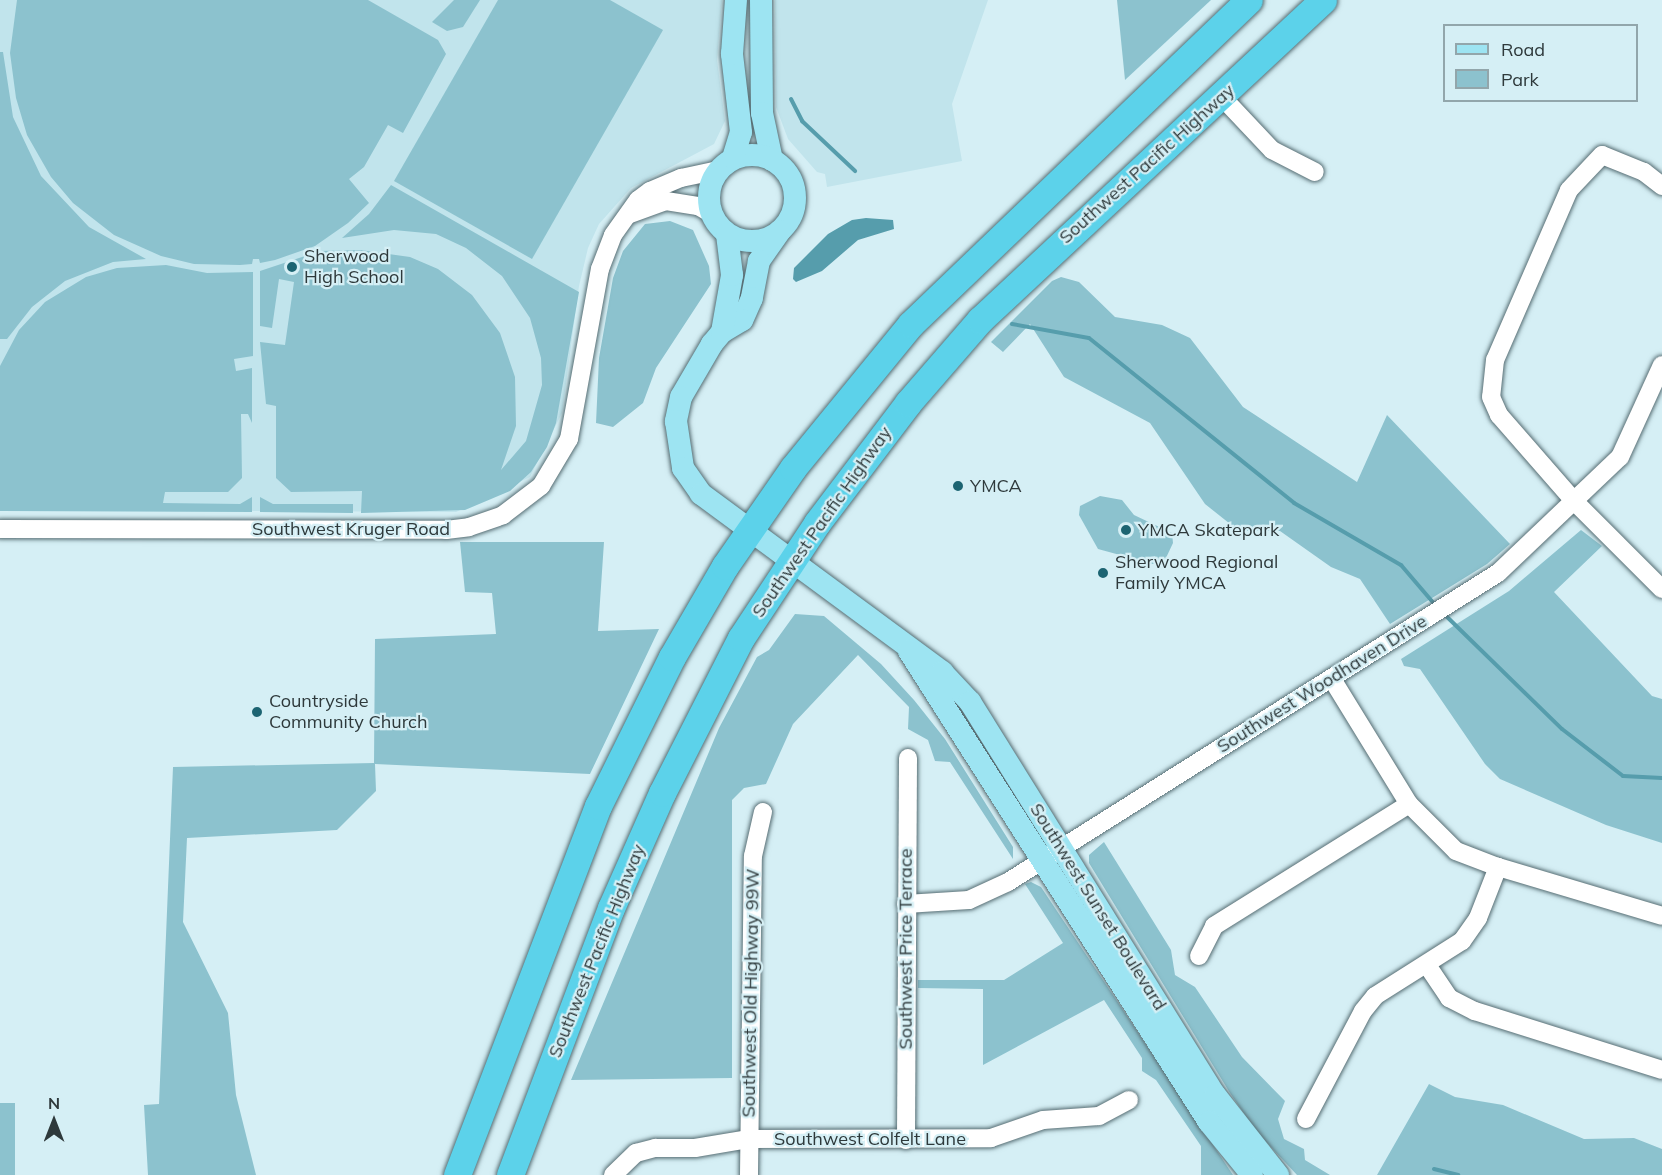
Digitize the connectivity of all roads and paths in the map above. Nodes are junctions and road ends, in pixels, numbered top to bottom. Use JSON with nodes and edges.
{"nodes":[{"id":1,"x":736,"y":0,"type":"edge"},
{"id":2,"x":761,"y":0,"type":"edge"},
{"id":3,"x":1249,"y":0,"type":"edge"},
{"id":4,"x":1323,"y":0,"type":"edge"},
{"id":5,"x":1222,"y":97,"type":"junction"},
{"id":6,"x":772,"y":160,"type":"junction"},
{"id":7,"x":726,"y":164,"type":"junction"},
{"id":8,"x":1315,"y":172,"type":"dead end"},
{"id":9,"x":1662,"y":186,"type":"edge"},
{"id":10,"x":710,"y":213,"type":"junction"},
{"id":11,"x":630,"y":214,"type":"junction"},
{"id":12,"x":780,"y":231,"type":"junction"},
{"id":13,"x":727,"y":234,"type":"junction"},
{"id":14,"x":722,"y":332,"type":"junction"},
{"id":15,"x":1662,"y":364,"type":"edge"},
{"id":16,"x":1655,"y":400,"type":"edge"},
{"id":17,"x":1575,"y":502,"type":"junction"},
{"id":18,"x":0,"y":528,"type":"edge"},
{"id":19,"x":750,"y":529,"type":"junction"},
{"id":20,"x":793,"y":559,"type":"junction"},
{"id":21,"x":1662,"y":589,"type":"edge"},
{"id":22,"x":1332,"y":679,"type":"junction"},
{"id":23,"x":908,"y":758,"type":"dead end"},
{"id":24,"x":1409,"y":804,"type":"junction"},
{"id":25,"x":763,"y":812,"type":"dead end"},
{"id":26,"x":1052,"y":852,"type":"junction"},
{"id":27,"x":1498,"y":867,"type":"junction"},
{"id":28,"x":906,"y":904,"type":"junction"},
{"id":29,"x":1662,"y":916,"type":"edge"},
{"id":30,"x":1199,"y":956,"type":"dead end"},
{"id":31,"x":1427,"y":965,"type":"junction"},
{"id":32,"x":1662,"y":1070,"type":"edge"},
{"id":33,"x":1130,"y":1100,"type":"dead end"},
{"id":34,"x":1306,"y":1119,"type":"dead end"},
{"id":35,"x":749,"y":1139,"type":"junction"},
{"id":36,"x":906,"y":1140,"type":"junction"},
{"id":37,"x":457,"y":1175,"type":"edge"},
{"id":38,"x":510,"y":1175,"type":"edge"},
{"id":39,"x":613,"y":1175,"type":"edge"},
{"id":40,"x":749,"y":1175,"type":"edge"},
{"id":41,"x":1252,"y":1175,"type":"edge"},
{"id":42,"x":1278,"y":1175,"type":"edge"}],
"edges":[{"from":1,"to":7,"type":"main road"},
{"from":2,"to":6,"type":"main road"},
{"from":3,"to":19,"type":"highway"},
{"from":4,"to":5,"type":"highway","name":"Southwest Pacific Highway"},
{"from":5,"to":8,"type":"street"},
{"from":5,"to":20,"type":"highway","name":"Southwest Pacific Highway"},
{"from":6,"to":7,"type":"main road"},
{"from":6,"to":12,"type":"main road"},
{"from":7,"to":10,"type":"main road"},
{"from":7,"to":11,"type":"street","name":"Southwest Kruger Road"},
{"from":9,"to":17,"type":"street"},
{"from":10,"to":11,"type":"street"},
{"from":10,"to":13,"type":"main road"},
{"from":11,"to":18,"type":"street","name":"Southwest Kruger Road"},
{"from":12,"to":13,"type":"main road"},
{"from":12,"to":14,"type":"main road"},
{"from":13,"to":14,"type":"main road"},
{"from":14,"to":19,"type":"main road","name":"Southwest Sunset Boulevard"},
{"from":15,"to":16,"type":"street","name":"Southwest Woodhaven Drive"},
{"from":16,"to":17,"type":"street","name":"Southwest Woodhaven Drive"},
{"from":17,"to":21,"type":"street"},
{"from":17,"to":22,"type":"street","name":"Southwest Woodhaven Drive"},
{"from":19,"to":20,"type":"main road","name":"Southwest Sunset Boulevard"},
{"from":19,"to":37,"type":"highway"},
{"from":20,"to":26,"type":"main road","name":"Southwest Sunset Boulevard"},
{"from":20,"to":38,"type":"highway","name":"Southwest Pacific Highway"},
{"from":22,"to":24,"type":"street"},
{"from":22,"to":26,"type":"street","name":"Southwest Woodhaven Drive"},
{"from":23,"to":28,"type":"street","name":"Southwest Price Terrace"},
{"from":24,"to":27,"type":"street"},
{"from":24,"to":30,"type":"street"},
{"from":25,"to":35,"type":"street","name":"Southwest Old Highway 99W"},
{"from":26,"to":28,"type":"street","name":"Southwest Woodhaven Drive"},
{"from":26,"to":41,"type":"main road","name":"Southwest Sunset Boulevard"},
{"from":26,"to":42,"type":"main road","name":"Southwest Sunset Boulevard"},
{"from":27,"to":29,"type":"street"},
{"from":27,"to":31,"type":"street"},
{"from":28,"to":36,"type":"street","name":"Southwest Price Terrace"},
{"from":31,"to":32,"type":"street"},
{"from":31,"to":34,"type":"street"},
{"from":33,"to":36,"type":"street","name":"Southwest Colfelt Lane"},
{"from":35,"to":36,"type":"street","name":"Southwest Colfelt Lane"},
{"from":35,"to":39,"type":"street","name":"Southwest Colfelt Lane"},
{"from":35,"to":40,"type":"street","name":"Southwest Old Highway 99W"}]}
